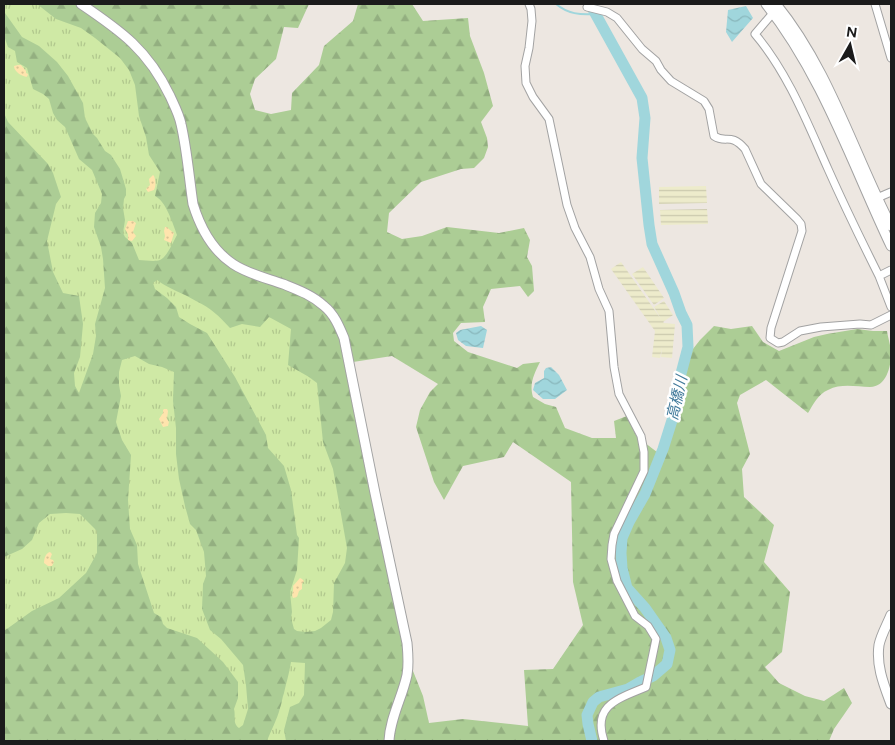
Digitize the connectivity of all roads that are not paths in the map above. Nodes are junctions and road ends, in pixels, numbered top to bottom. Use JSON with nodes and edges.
{"nodes":[{"id":1,"x":81,"y":4,"type":"edge"},
{"id":2,"x":529,"y":4,"type":"edge"},
{"id":3,"x":766,"y":4,"type":"edge"},
{"id":4,"x":776,"y":4,"type":"edge"},
{"id":5,"x":875,"y":4,"type":"edge"},
{"id":6,"x":587,"y":6,"type":"dead end"},
{"id":7,"x":773,"y":13,"type":"junction"},
{"id":8,"x":890,"y":53,"type":"edge"},
{"id":9,"x":891,"y":192,"type":"edge"},
{"id":10,"x":876,"y":198,"type":"junction"},
{"id":11,"x":891,"y":226,"type":"edge"},
{"id":12,"x":891,"y":246,"type":"edge"},
{"id":13,"x":891,"y":270,"type":"edge"},
{"id":14,"x":879,"y":276,"type":"junction"},
{"id":15,"x":891,"y":307,"type":"edge"},
{"id":16,"x":891,"y":315,"type":"edge"},
{"id":17,"x":891,"y":615,"type":"edge"},
{"id":18,"x":891,"y":704,"type":"edge"},
{"id":19,"x":389,"y":741,"type":"edge"},
{"id":20,"x":604,"y":741,"type":"edge"}],
"edges":[{"from":1,"to":19,"type":"street"},
{"from":2,"to":20,"type":"street"},
{"from":3,"to":7,"type":"street"},
{"from":4,"to":10,"type":"street"},
{"from":5,"to":8,"type":"street"},
{"from":6,"to":16,"type":"street"},
{"from":7,"to":12,"type":"street"},
{"from":7,"to":14,"type":"street"},
{"from":9,"to":10,"type":"street"},
{"from":10,"to":11,"type":"street"},
{"from":13,"to":14,"type":"street"},
{"from":14,"to":15,"type":"street"},
{"from":17,"to":18,"type":"street"}]}
